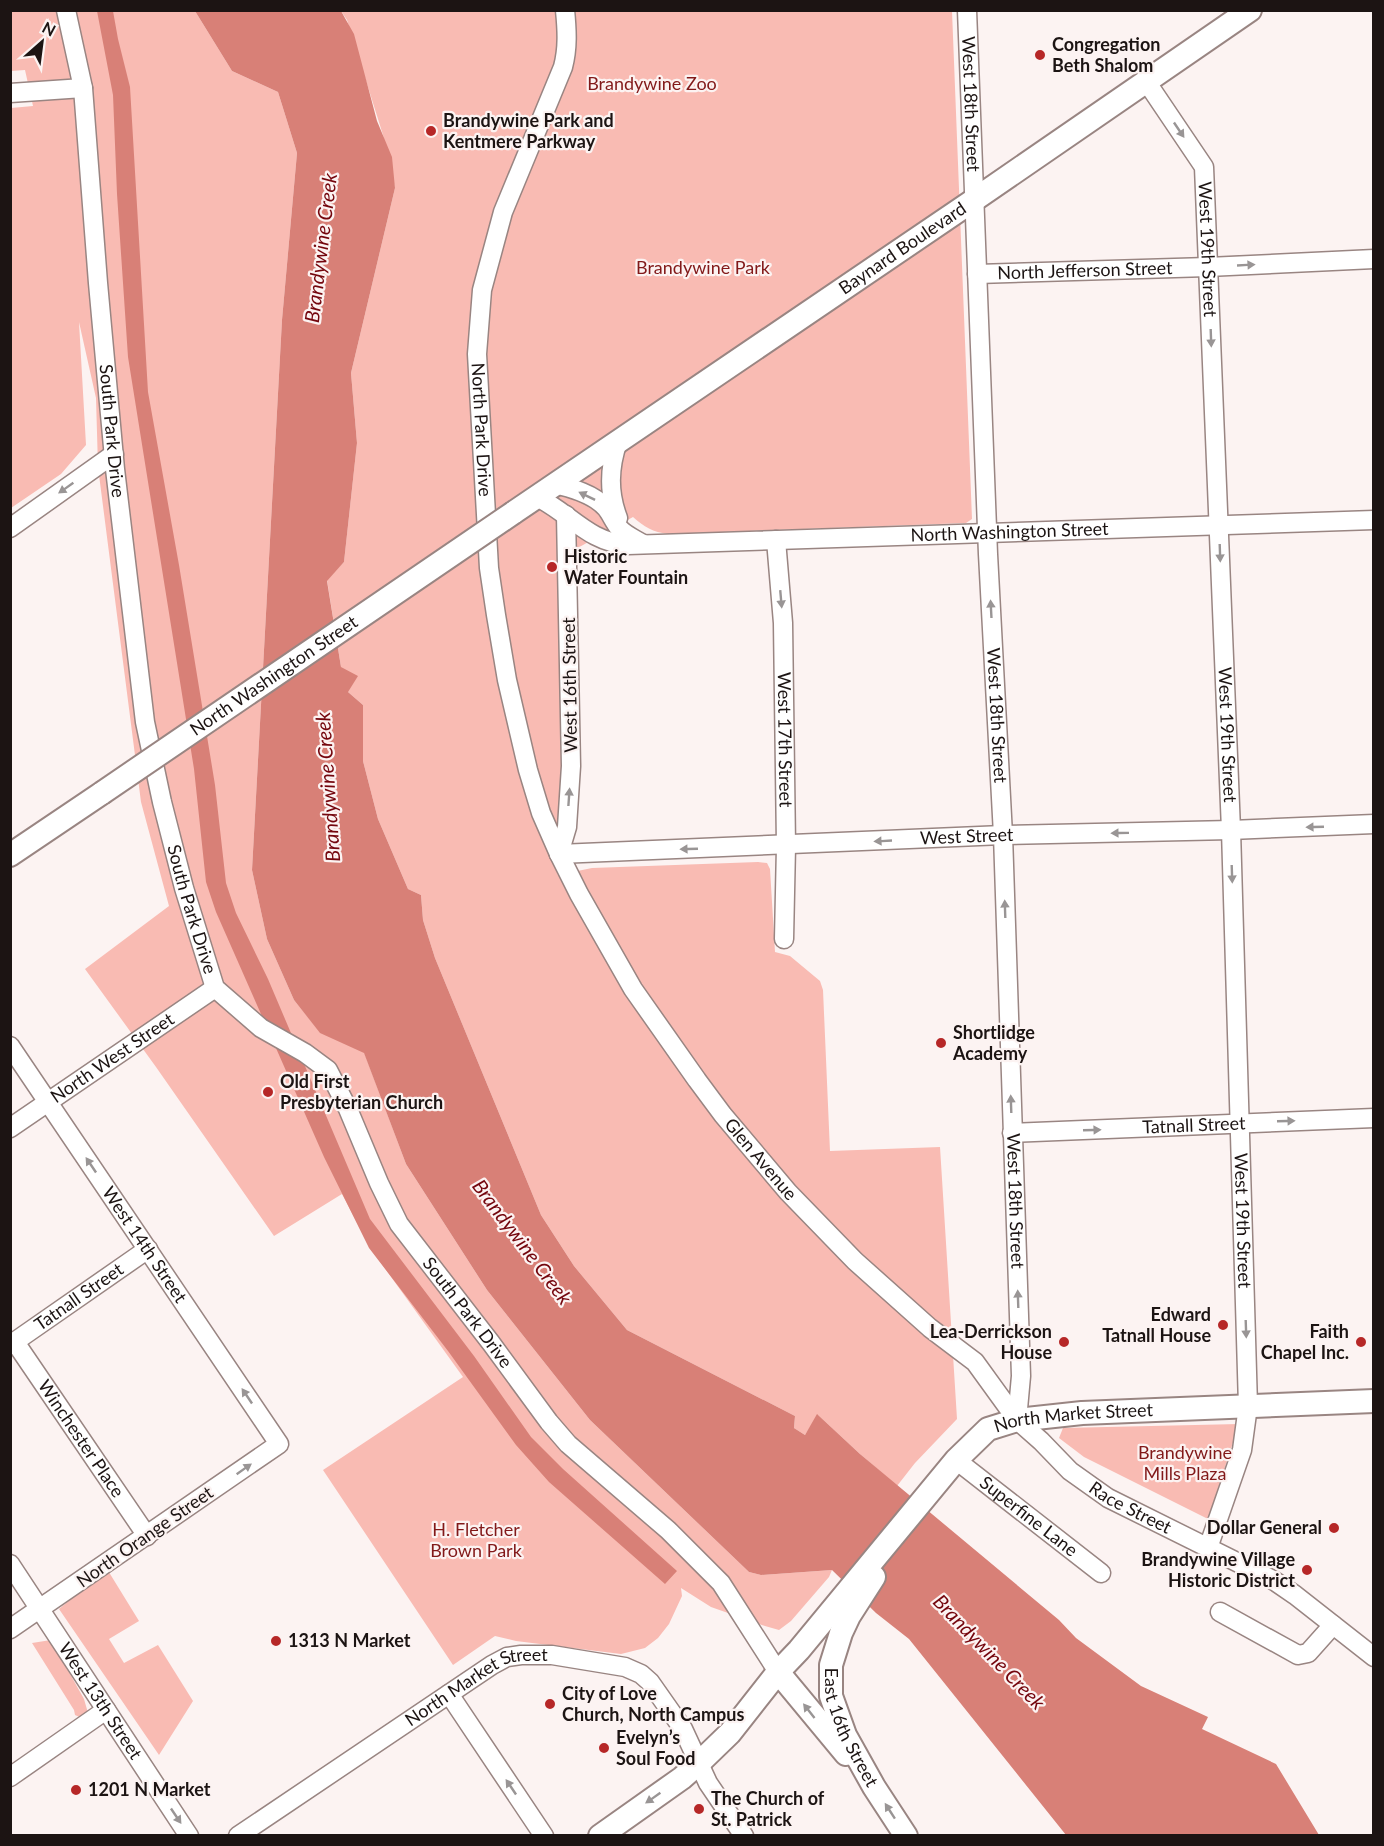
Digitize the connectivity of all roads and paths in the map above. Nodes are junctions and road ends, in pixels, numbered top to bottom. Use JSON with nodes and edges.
{"nodes":[{"id":1,"x":66,"y":10,"type":"edge"},
{"id":2,"x":565,"y":10,"type":"edge"},
{"id":3,"x":967,"y":10,"type":"edge"},
{"id":4,"x":1250,"y":10,"type":"edge"},
{"id":5,"x":1146,"y":81,"type":"junction"},
{"id":6,"x":83,"y":88,"type":"junction"},
{"id":7,"x":10,"y":93,"type":"edge"},
{"id":8,"x":974,"y":200,"type":"junction"},
{"id":9,"x":1374,"y":259,"type":"edge"},
{"id":10,"x":1208,"y":267,"type":"junction"},
{"id":11,"x":977,"y":274,"type":"junction"},
{"id":12,"x":618,"y":441,"type":"junction"},
{"id":13,"x":114,"y":454,"type":"junction"},
{"id":14,"x":546,"y":491,"type":"junction"},
{"id":15,"x":566,"y":515,"type":"junction"},
{"id":16,"x":1374,"y":520,"type":"edge"},
{"id":17,"x":1218,"y":525,"type":"junction"},
{"id":18,"x":10,"y":528,"type":"edge"},
{"id":19,"x":987,"y":533,"type":"junction"},
{"id":20,"x":625,"y":534,"type":"junction"},
{"id":21,"x":776,"y":540,"type":"junction"},
{"id":22,"x":645,"y":545,"type":"junction"},
{"id":23,"x":1374,"y":824,"type":"edge"},
{"id":24,"x":1231,"y":830,"type":"junction"},
{"id":25,"x":1003,"y":835,"type":"junction"},
{"id":26,"x":786,"y":846,"type":"junction"},
{"id":27,"x":559,"y":854,"type":"junction"},
{"id":28,"x":10,"y":855,"type":"edge"},
{"id":29,"x":784,"y":939,"type":"dead end"},
{"id":30,"x":215,"y":988,"type":"junction"},
{"id":31,"x":10,"y":1046,"type":"edge"},
{"id":32,"x":48,"y":1102,"type":"junction"},
{"id":33,"x":1374,"y":1118,"type":"edge"},
{"id":34,"x":1240,"y":1123,"type":"junction"},
{"id":35,"x":10,"y":1128,"type":"edge"},
{"id":36,"x":1012,"y":1133,"type":"junction"},
{"id":37,"x":148,"y":1249,"type":"junction"},
{"id":38,"x":13,"y":1343,"type":"edge"},
{"id":39,"x":1374,"y":1401,"type":"edge"},
{"id":40,"x":1248,"y":1407,"type":"junction"},
{"id":41,"x":1017,"y":1420,"type":"junction"},
{"id":42,"x":279,"y":1444,"type":"joint"},
{"id":43,"x":956,"y":1460,"type":"junction"},
{"id":44,"x":147,"y":1536,"type":"junction"},
{"id":45,"x":1208,"y":1548,"type":"junction"},
{"id":46,"x":10,"y":1564,"type":"edge"},
{"id":47,"x":1101,"y":1573,"type":"dead end"},
{"id":48,"x":40,"y":1609,"type":"junction"},
{"id":49,"x":842,"y":1610,"type":"junction"},
{"id":50,"x":1220,"y":1612,"type":"dead end"},
{"id":51,"x":1333,"y":1625,"type":"junction"},
{"id":52,"x":10,"y":1629,"type":"edge"},
{"id":53,"x":1374,"y":1658,"type":"edge"},
{"id":54,"x":778,"y":1672,"type":"junction"},
{"id":55,"x":449,"y":1694,"type":"junction"},
{"id":56,"x":106,"y":1710,"type":"junction"},
{"id":57,"x":699,"y":1763,"type":"junction"},
{"id":58,"x":10,"y":1777,"type":"edge"},
{"id":59,"x":874,"y":1787,"type":"junction"},
{"id":60,"x":189,"y":1836,"type":"edge"},
{"id":61,"x":238,"y":1836,"type":"edge"},
{"id":62,"x":544,"y":1836,"type":"edge"},
{"id":63,"x":600,"y":1836,"type":"edge"},
{"id":64,"x":744,"y":1836,"type":"edge"},
{"id":65,"x":906,"y":1836,"type":"edge"}],
"edges":[{"from":1,"to":6,"type":"street","name":"South Park Drive"},
{"from":2,"to":27,"type":"street","name":"North Park Drive"},
{"from":3,"to":8,"type":"street","name":"West 18th Street"},
{"from":4,"to":5,"type":"main road","name":"Baynard Boulevard"},
{"from":5,"to":8,"type":"main road","name":"Baynard Boulevard"},
{"from":5,"to":10,"type":"street","name":"West 19th Street","one_way":true},
{"from":6,"to":7,"type":"street"},
{"from":6,"to":13,"type":"street","name":"South Park Drive"},
{"from":8,"to":11,"type":"street","name":"West 18th Street"},
{"from":8,"to":12,"type":"main road","name":"Baynard Boulevard"},
{"from":10,"to":9,"type":"street","name":"North Jefferson Street","one_way":true},
{"from":10,"to":11,"type":"street","name":"North Jefferson Street"},
{"from":10,"to":17,"type":"street","name":"West 19th Street","one_way":true},
{"from":11,"to":19,"type":"street","name":"West 18th Street"},
{"from":12,"to":14,"type":"main road","name":"Baynard Boulevard"},
{"from":12,"to":20,"type":"street"},
{"from":13,"to":18,"type":"street","one_way":true},
{"from":13,"to":30,"type":"street","name":"South Park Drive"},
{"from":14,"to":15,"type":"street","name":"North Washington Street"},
{"from":20,"to":14,"type":"street","one_way":true},
{"from":14,"to":28,"type":"main road","name":"North Washington Street","bridge":true},
{"from":15,"to":22,"type":"street","name":"North Washington Street"},
{"from":27,"to":15,"type":"street","name":"West 16th Street","one_way":true},
{"from":16,"to":17,"type":"street","name":"North Washington Street"},
{"from":17,"to":19,"type":"street","name":"North Washington Street"},
{"from":17,"to":24,"type":"street","name":"West 19th Street","one_way":true},
{"from":19,"to":21,"type":"street","name":"North Washington Street"},
{"from":25,"to":19,"type":"street","name":"West 18th Street","one_way":true},
{"from":20,"to":22,"type":"street"},
{"from":21,"to":22,"type":"street","name":"North Washington Street"},
{"from":21,"to":26,"type":"street","name":"West 17th Street","one_way":true},
{"from":23,"to":24,"type":"street","name":"West Street","one_way":true},
{"from":24,"to":25,"type":"street","name":"West Street","one_way":true},
{"from":24,"to":34,"type":"street","name":"West 19th Street","one_way":true},
{"from":25,"to":26,"type":"street","name":"West Street","one_way":true},
{"from":36,"to":25,"type":"street","name":"West 18th Street","one_way":true},
{"from":26,"to":27,"type":"street","name":"West Street","one_way":true},
{"from":26,"to":29,"type":"street","name":"West 17th Street"},
{"from":27,"to":41,"type":"street","name":"Glen Avenue"},
{"from":30,"to":32,"type":"street","name":"North West Street"},
{"from":30,"to":54,"type":"street","name":"South Park Drive"},
{"from":31,"to":32,"type":"street","name":"West 14th Street"},
{"from":32,"to":35,"type":"street","name":"North West Street"},
{"from":37,"to":32,"type":"street","name":"West 14th Street","one_way":true},
{"from":34,"to":33,"type":"street","name":"Tatnall Street","one_way":true},
{"from":36,"to":34,"type":"street","name":"Tatnall Street","one_way":true},
{"from":34,"to":40,"type":"street","name":"West 19th Street","one_way":true},
{"from":41,"to":36,"type":"street","name":"West 18th Street","one_way":true},
{"from":37,"to":38,"type":"street","name":"Tatnall Street"},
{"from":42,"to":37,"type":"street","name":"West 14th Street","one_way":true},
{"from":38,"to":44,"type":"street","name":"Winchester Place"},
{"from":39,"to":40,"type":"main road","name":"North Market Street"},
{"from":40,"to":41,"type":"main road","name":"North Market Street"},
{"from":40,"to":45,"type":"street","name":"West 19th Street"},
{"from":41,"to":43,"type":"main road","name":"North Market Street"},
{"from":41,"to":45,"type":"street","name":"Race Street"},
{"from":44,"to":42,"type":"street","name":"North Orange Street","one_way":true},
{"from":43,"to":47,"type":"street","name":"Superfine Lane"},
{"from":43,"to":49,"type":"main road","name":"North Market Street"},
{"from":44,"to":48,"type":"street","name":"North Orange Street"},
{"from":45,"to":51,"type":"street","name":"Race Street"},
{"from":46,"to":48,"type":"street","name":"West 13th Street"},
{"from":48,"to":52,"type":"street","name":"North Orange Street"},
{"from":48,"to":56,"type":"street","name":"West 13th Street"},
{"from":49,"to":54,"type":"main road","name":"North Market Street"},
{"from":49,"to":59,"type":"main road","name":"East 16th Street"},
{"from":50,"to":51,"type":"street"},
{"from":51,"to":53,"type":"street","name":"Race Street"},
{"from":54,"to":57,"type":"main road","name":"North Market Street"},
{"from":59,"to":54,"type":"main road","one_way":true},
{"from":55,"to":57,"type":"street","name":"North Market Street"},
{"from":55,"to":61,"type":"street","name":"North Market Street"},
{"from":62,"to":55,"type":"street","one_way":true},
{"from":56,"to":58,"type":"street"},
{"from":56,"to":60,"type":"street","name":"West 13th Street","one_way":true},
{"from":57,"to":63,"type":"main road","name":"North Market Street","one_way":true},
{"from":57,"to":64,"type":"street","name":"North Market Street"},
{"from":65,"to":59,"type":"main road","name":"East 16th Street","one_way":true}]}
